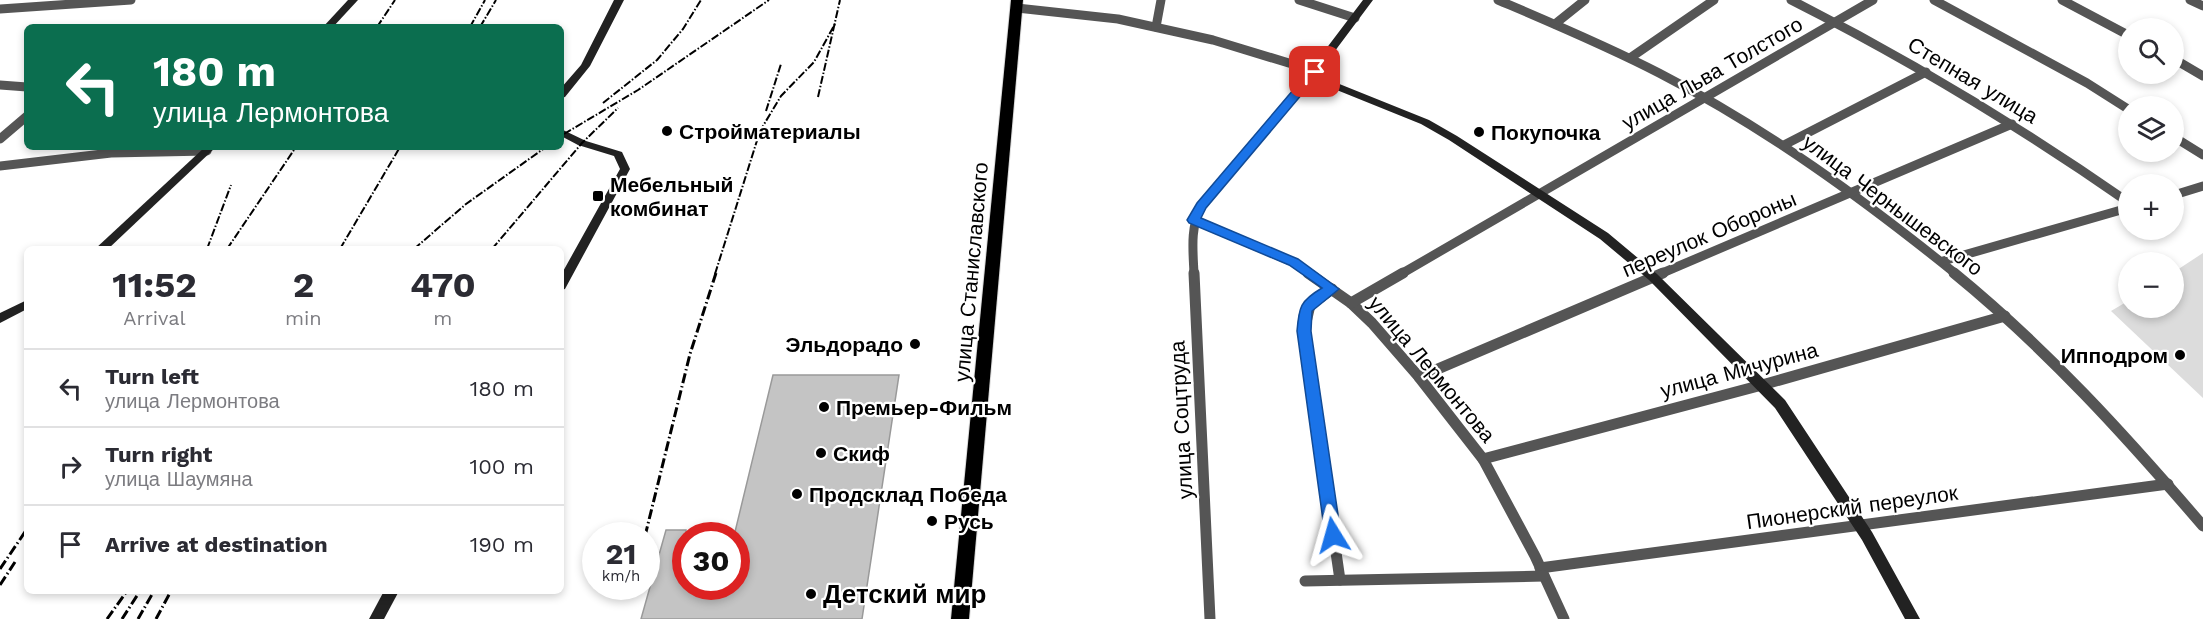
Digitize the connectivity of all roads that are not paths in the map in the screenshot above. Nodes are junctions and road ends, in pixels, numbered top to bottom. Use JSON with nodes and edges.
{"nodes":[{"id":1,"x":131,"y":0,"type":"edge"},
{"id":2,"x":353,"y":0,"type":"edge"},
{"id":3,"x":618,"y":0,"type":"edge"},
{"id":4,"x":1161,"y":0,"type":"edge"},
{"id":5,"x":1299,"y":0,"type":"edge"},
{"id":6,"x":1368,"y":0,"type":"edge"},
{"id":7,"x":1498,"y":0,"type":"edge"},
{"id":8,"x":1585,"y":0,"type":"edge"},
{"id":9,"x":1714,"y":0,"type":"edge"},
{"id":10,"x":1791,"y":0,"type":"edge"},
{"id":11,"x":1873,"y":0,"type":"edge"},
{"id":12,"x":1934,"y":0,"type":"edge"},
{"id":13,"x":2062,"y":0,"type":"edge"},
{"id":14,"x":2190,"y":0,"type":"edge"},
{"id":15,"x":1017,"y":4,"type":"edge"},
{"id":16,"x":2203,"y":6,"type":"edge"},
{"id":17,"x":0,"y":9,"type":"edge"},
{"id":18,"x":1355,"y":18,"type":"junction"},
{"id":19,"x":1835,"y":22,"type":"junction"},
{"id":20,"x":331,"y":24,"type":"edge"},
{"id":21,"x":1555,"y":24,"type":"junction"},
{"id":22,"x":1156,"y":27,"type":"junction"},
{"id":23,"x":2118,"y":30,"type":"edge"},
{"id":24,"x":1630,"y":58,"type":"junction"},
{"id":25,"x":2184,"y":65,"type":"edge"},
{"id":26,"x":1926,"y":72,"type":"junction"},
{"id":27,"x":1313,"y":74,"type":"junction"},
{"id":28,"x":2203,"y":76,"type":"edge"},
{"id":29,"x":0,"y":85,"type":"edge"},
{"id":30,"x":24,"y":87,"type":"edge"},
{"id":31,"x":564,"y":91,"type":"edge"},
{"id":32,"x":1704,"y":98,"type":"junction"},
{"id":33,"x":2118,"y":103,"type":"edge"},
{"id":34,"x":24,"y":119,"type":"edge"},
{"id":35,"x":2012,"y":124,"type":"junction"},
{"id":36,"x":564,"y":134,"type":"edge"},
{"id":37,"x":0,"y":139,"type":"edge"},
{"id":38,"x":2184,"y":143,"type":"edge"},
{"id":39,"x":1784,"y":146,"type":"junction"},
{"id":40,"x":184,"y":150,"type":"edge"},
{"id":41,"x":208,"y":150,"type":"edge"},
{"id":42,"x":2203,"y":155,"type":"edge"},
{"id":43,"x":0,"y":166,"type":"edge"},
{"id":44,"x":2203,"y":186,"type":"edge"},
{"id":45,"x":2184,"y":192,"type":"edge"},
{"id":46,"x":1541,"y":193,"type":"junction"},
{"id":47,"x":1853,"y":193,"type":"junction"},
{"id":48,"x":2118,"y":195,"type":"edge"},
{"id":49,"x":2118,"y":211,"type":"edge"},
{"id":50,"x":1194,"y":220,"type":"junction"},
{"id":51,"x":104,"y":246,"type":"edge"},
{"id":52,"x":1943,"y":261,"type":"junction"},
{"id":53,"x":1653,"y":277,"type":"junction"},
{"id":54,"x":564,"y":281,"type":"edge"},
{"id":55,"x":1332,"y":289,"type":"junction"},
{"id":56,"x":1351,"y":303,"type":"junction"},
{"id":57,"x":24,"y":306,"type":"edge"},
{"id":58,"x":2005,"y":316,"type":"junction"},
{"id":59,"x":1,"y":318,"type":"edge"},
{"id":60,"x":1419,"y":377,"type":"junction"},
{"id":61,"x":1762,"y":385,"type":"junction"},
{"id":62,"x":1483,"y":459,"type":"junction"},
{"id":63,"x":2168,"y":484,"type":"junction"},
{"id":64,"x":1860,"y":525,"type":"junction"},
{"id":65,"x":2203,"y":526,"type":"edge"},
{"id":66,"x":1542,"y":572,"type":"junction"},
{"id":67,"x":1340,"y":580,"type":"junction"},
{"id":68,"x":1305,"y":581,"type":"dead end"},
{"id":69,"x":390,"y":594,"type":"edge"},
{"id":70,"x":376,"y":619,"type":"edge"},
{"id":71,"x":960,"y":619,"type":"edge"},
{"id":72,"x":1210,"y":619,"type":"edge"},
{"id":73,"x":1564,"y":619,"type":"edge"},
{"id":74,"x":1913,"y":619,"type":"edge"}],
"edges":[{"from":1,"to":17,"type":"street"},
{"from":2,"to":20,"type":"street"},
{"from":3,"to":31,"type":"street"},
{"from":4,"to":22,"type":"street"},
{"from":5,"to":18,"type":"street"},
{"from":6,"to":18,"type":"street"},
{"from":7,"to":21,"type":"street","name":"улица Чернышевского"},
{"from":8,"to":21,"type":"street"},
{"from":9,"to":24,"type":"street"},
{"from":10,"to":19,"type":"street","name":"Степная улица"},
{"from":11,"to":19,"type":"street","name":"улица Льва Толстого"},
{"from":12,"to":33,"type":"street"},
{"from":13,"to":23,"type":"street"},
{"from":14,"to":16,"type":"street"},
{"from":15,"to":22,"type":"street"},
{"from":15,"to":71,"type":"main road","name":"улица Станиславского"},
{"from":18,"to":27,"type":"street"},
{"from":19,"to":26,"type":"street","name":"Степная улица"},
{"from":19,"to":32,"type":"street","name":"улица Льва Толстого"},
{"from":21,"to":24,"type":"street","name":"улица Чернышевского"},
{"from":22,"to":27,"type":"street"},
{"from":24,"to":32,"type":"street","name":"улица Чернышевского"},
{"from":25,"to":28,"type":"street"},
{"from":26,"to":35,"type":"street","name":"Степная улица"},
{"from":26,"to":39,"type":"street"},
{"from":27,"to":46,"type":"street"},
{"from":27,"to":50,"type":"street"},
{"from":29,"to":30,"type":"street"},
{"from":32,"to":39,"type":"street","name":"улица Чернышевского"},
{"from":32,"to":46,"type":"street","name":"улица Льва Толстого"},
{"from":34,"to":37,"type":"street"},
{"from":35,"to":47,"type":"street","name":"переулок Обороны"},
{"from":35,"to":48,"type":"street","name":"Степная улица"},
{"from":36,"to":54,"type":"street"},
{"from":38,"to":42,"type":"street"},
{"from":39,"to":47,"type":"street","name":"улица Чернышевского"},
{"from":40,"to":43,"type":"street"},
{"from":41,"to":51,"type":"street"},
{"from":44,"to":45,"type":"street"},
{"from":46,"to":53,"type":"street"},
{"from":46,"to":56,"type":"street","name":"улица Льва Толстого"},
{"from":47,"to":52,"type":"street","name":"улица Чернышевского"},
{"from":47,"to":53,"type":"street","name":"переулок Обороны"},
{"from":49,"to":52,"type":"street"},
{"from":50,"to":55,"type":"street","name":"улица Лермонтова"},
{"from":50,"to":72,"type":"street","name":"улица Соцтруда"},
{"from":52,"to":58,"type":"street","name":"улица Чернышевского"},
{"from":53,"to":60,"type":"street","name":"переулок Обороны"},
{"from":53,"to":61,"type":"street"},
{"from":55,"to":56,"type":"street","name":"улица Лермонтова"},
{"from":55,"to":67,"type":"street"},
{"from":56,"to":60,"type":"street","name":"улица Лермонтова"},
{"from":57,"to":59,"type":"street"},
{"from":58,"to":61,"type":"street","name":"улица Мичурина"},
{"from":58,"to":63,"type":"street","name":"улица Чернышевского"},
{"from":60,"to":62,"type":"street","name":"улица Лермонтова"},
{"from":61,"to":62,"type":"street","name":"улица Мичурина"},
{"from":61,"to":64,"type":"street"},
{"from":62,"to":66,"type":"street","name":"улица Лермонтова"},
{"from":63,"to":64,"type":"street","name":"Пионерский переулок"},
{"from":63,"to":65,"type":"street","name":"улица Чернышевского"},
{"from":64,"to":66,"type":"street","name":"Пионерский переулок"},
{"from":64,"to":74,"type":"street"},
{"from":66,"to":67,"type":"street","name":"Пионерский переулок"},
{"from":66,"to":73,"type":"street","name":"улица Лермонтова"},
{"from":67,"to":68,"type":"street","name":"Пионерский переулок"},
{"from":69,"to":70,"type":"street"}]}
